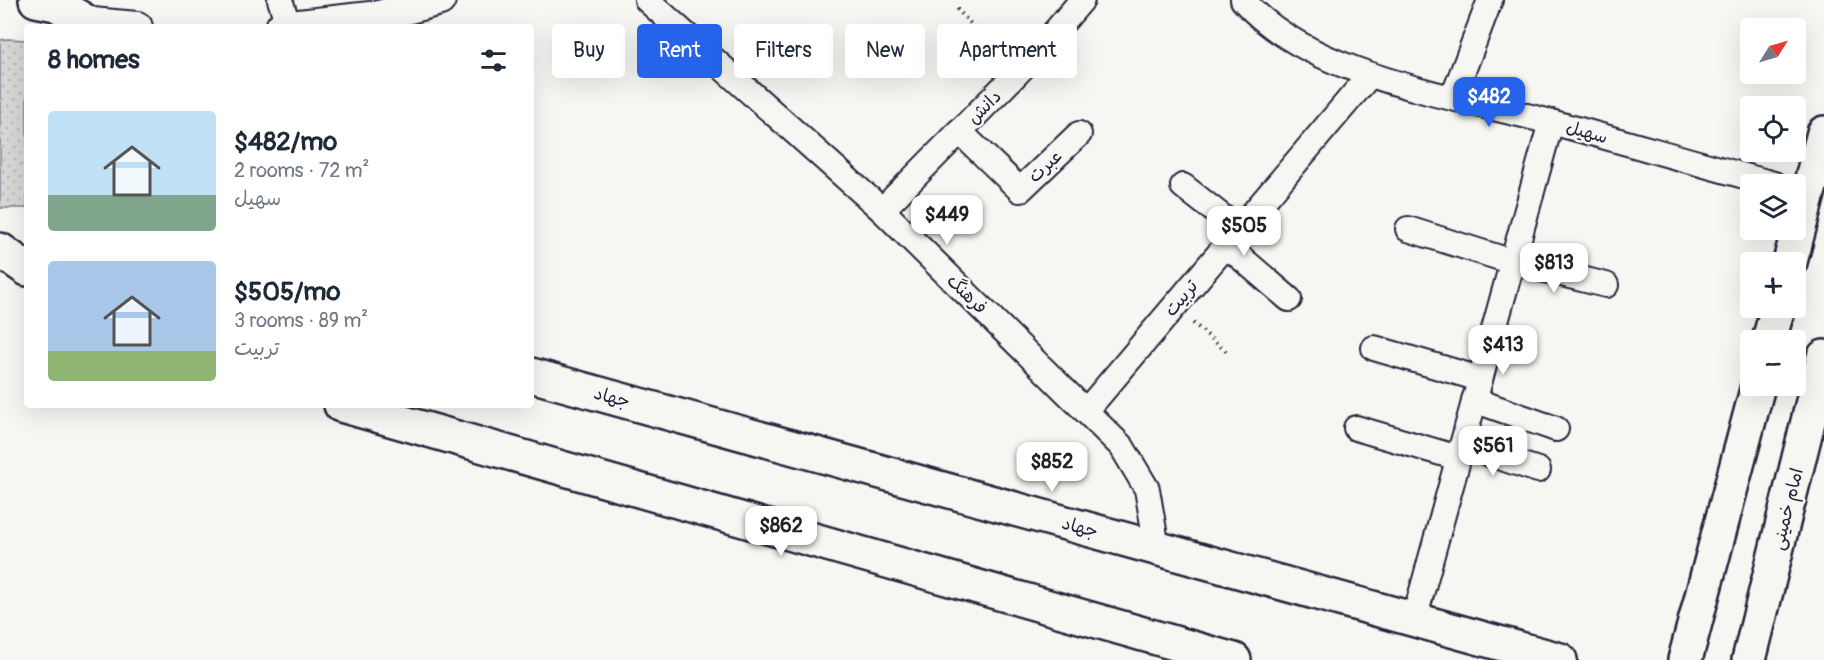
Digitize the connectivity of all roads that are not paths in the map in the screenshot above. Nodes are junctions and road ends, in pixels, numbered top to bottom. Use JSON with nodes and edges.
{"nodes":[{"id":1,"x":280,"y":0,"type":"edge"},
{"id":2,"x":440,"y":0,"type":"edge"},
{"id":3,"x":647,"y":0,"type":"edge"},
{"id":4,"x":1082,"y":0,"type":"edge"},
{"id":5,"x":1243,"y":0,"type":"edge"},
{"id":6,"x":1490,"y":0,"type":"edge"},
{"id":7,"x":49,"y":1,"type":"edge"},
{"id":8,"x":92,"y":24,"type":"edge"},
{"id":9,"x":288,"y":24,"type":"edge"},
{"id":10,"x":314,"y":24,"type":"edge"},
{"id":11,"x":1370,"y":75,"type":"junction"},
{"id":12,"x":1453,"y":97,"type":"junction"},
{"id":13,"x":1551,"y":122,"type":"junction"},
{"id":14,"x":959,"y":132,"type":"junction"},
{"id":15,"x":1824,"y":133,"type":"edge"},
{"id":16,"x":1079,"y":134,"type":"dead end"},
{"id":17,"x":1740,"y":175,"type":"edge"},
{"id":18,"x":1806,"y":181,"type":"edge"},
{"id":19,"x":1183,"y":186,"type":"dead end"},
{"id":20,"x":882,"y":210,"type":"junction"},
{"id":21,"x":1408,"y":229,"type":"dead end"},
{"id":22,"x":1232,"y":238,"type":"junction"},
{"id":23,"x":0,"y":245,"type":"edge"},
{"id":24,"x":24,"y":246,"type":"edge"},
{"id":25,"x":0,"y":250,"type":"edge"},
{"id":26,"x":1513,"y":262,"type":"junction"},
{"id":27,"x":24,"y":267,"type":"edge"},
{"id":28,"x":1605,"y":285,"type":"dead end"},
{"id":29,"x":1289,"y":299,"type":"dead end"},
{"id":30,"x":1374,"y":348,"type":"dead end"},
{"id":31,"x":1824,"y":357,"type":"edge"},
{"id":32,"x":534,"y":376,"type":"edge"},
{"id":33,"x":1477,"y":390,"type":"junction"},
{"id":34,"x":1755,"y":396,"type":"edge"},
{"id":35,"x":352,"y":408,"type":"edge"},
{"id":36,"x":1086,"y":411,"type":"junction"},
{"id":37,"x":1356,"y":428,"type":"dead end"},
{"id":38,"x":1556,"y":429,"type":"dead end"},
{"id":39,"x":1460,"y":452,"type":"junction"},
{"id":40,"x":1538,"y":470,"type":"dead end"},
{"id":41,"x":1157,"y":548,"type":"junction"},
{"id":42,"x":1414,"y":620,"type":"junction"},
{"id":43,"x":1234,"y":660,"type":"edge"},
{"id":44,"x":1560,"y":660,"type":"edge"},
{"id":45,"x":1685,"y":660,"type":"edge"},
{"id":46,"x":1749,"y":660,"type":"edge"}],
"edges":[{"from":1,"to":9,"type":"street"},
{"from":2,"to":10,"type":"street"},
{"from":3,"to":20,"type":"street","name":"فرهنگ"},
{"from":4,"to":14,"type":"street","name":"دانش"},
{"from":5,"to":11,"type":"street","name":"سهیل"},
{"from":6,"to":12,"type":"street"},
{"from":7,"to":8,"type":"main road"},
{"from":11,"to":12,"type":"street","name":"سهیل"},
{"from":11,"to":22,"type":"street","name":"تربیت"},
{"from":12,"to":13,"type":"street","name":"سهیل"},
{"from":13,"to":17,"type":"street","name":"سهیل"},
{"from":13,"to":26,"type":"street"},
{"from":14,"to":16,"type":"street","name":"عبرت"},
{"from":14,"to":20,"type":"street","name":"دانش"},
{"from":15,"to":18,"type":"main road"},
{"from":19,"to":22,"type":"street"},
{"from":20,"to":36,"type":"street","name":"فرهنگ"},
{"from":21,"to":26,"type":"street"},
{"from":22,"to":29,"type":"street"},
{"from":22,"to":36,"type":"street","name":"تربیت"},
{"from":23,"to":24,"type":"main road"},
{"from":25,"to":27,"type":"main road"},
{"from":26,"to":28,"type":"street"},
{"from":26,"to":33,"type":"street"},
{"from":30,"to":33,"type":"street"},
{"from":31,"to":46,"type":"main road","name":"امام خمینی"},
{"from":32,"to":41,"type":"main road","name":"جهاد"},
{"from":33,"to":38,"type":"street"},
{"from":33,"to":39,"type":"street"},
{"from":34,"to":45,"type":"main road"},
{"from":35,"to":43,"type":"main road"},
{"from":36,"to":41,"type":"street","name":"فرهنگ"},
{"from":37,"to":39,"type":"street"},
{"from":39,"to":40,"type":"street"},
{"from":39,"to":42,"type":"street"},
{"from":41,"to":42,"type":"main road","name":"جهاد"},
{"from":42,"to":44,"type":"main road","name":"جهاد"}]}
